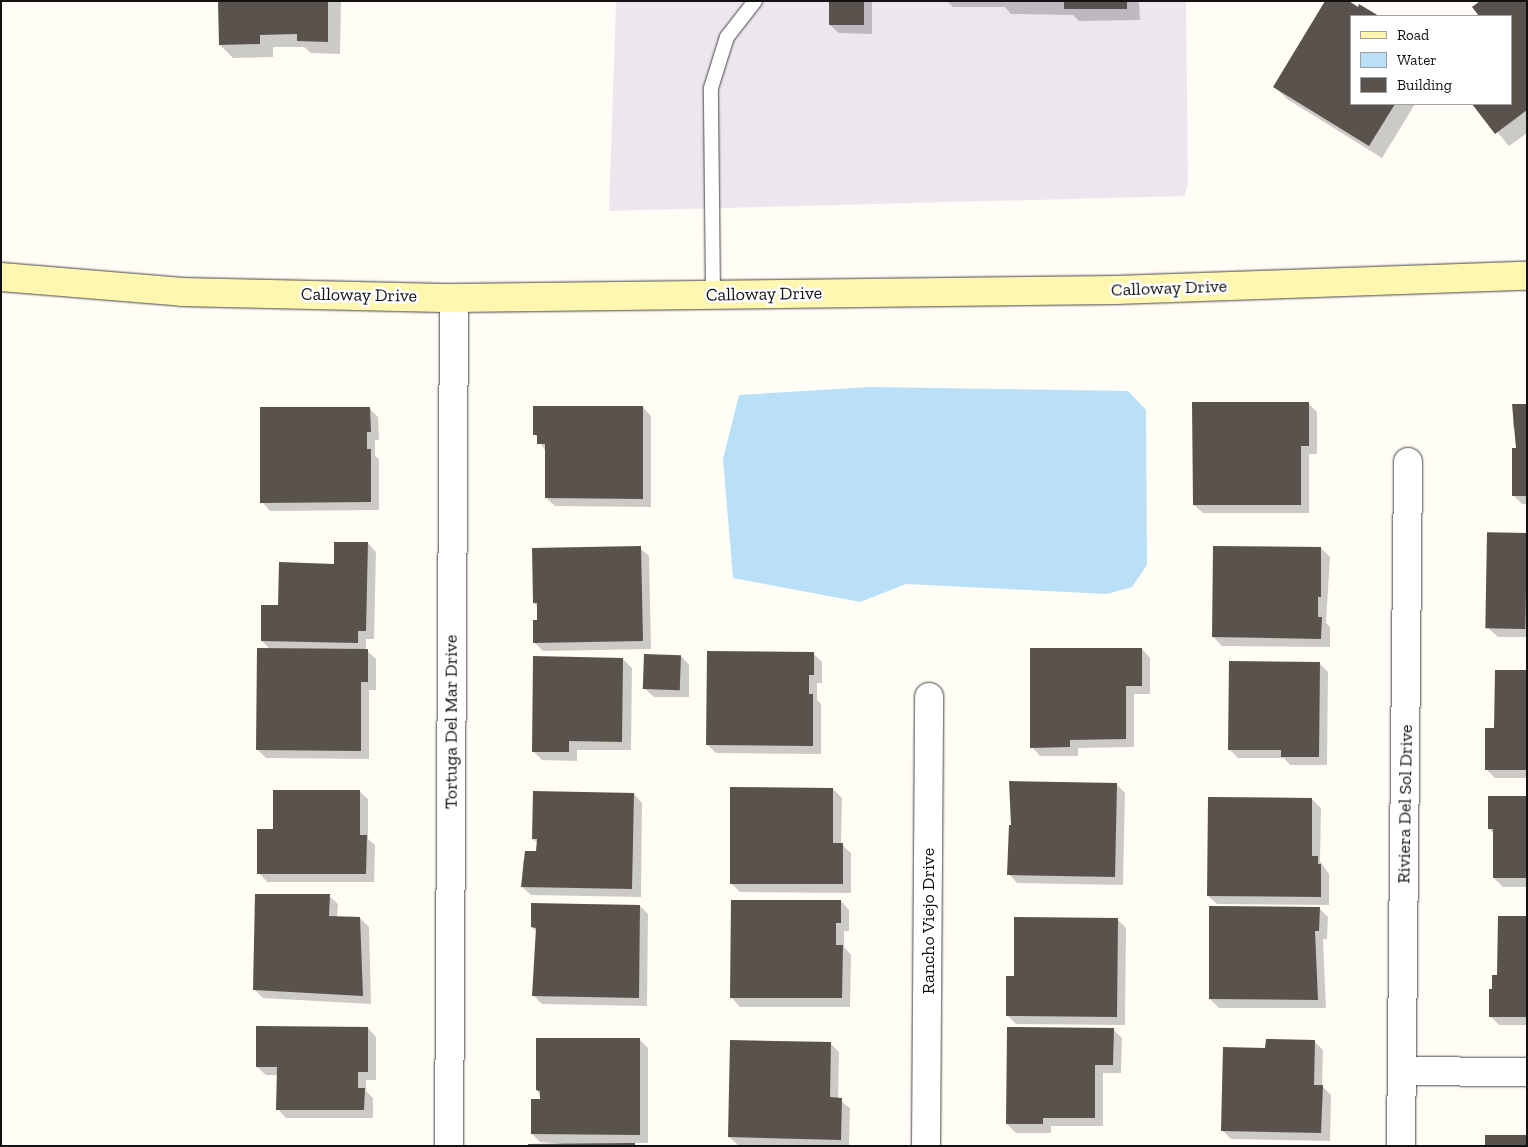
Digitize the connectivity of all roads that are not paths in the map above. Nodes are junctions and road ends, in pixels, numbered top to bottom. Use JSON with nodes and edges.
{"nodes":[{"id":1,"x":755,"y":1,"type":"edge"},
{"id":2,"x":1527,"y":276,"type":"edge"},
{"id":3,"x":1,"y":277,"type":"edge"},
{"id":4,"x":713,"y":294,"type":"junction"},
{"id":5,"x":454,"y":298,"type":"junction"},
{"id":6,"x":1408,"y":462,"type":"dead end"},
{"id":7,"x":929,"y":697,"type":"dead end"},
{"id":8,"x":1402,"y":1071,"type":"junction"},
{"id":9,"x":1527,"y":1072,"type":"edge"},
{"id":10,"x":449,"y":1146,"type":"edge"},
{"id":11,"x":926,"y":1146,"type":"edge"},
{"id":12,"x":1401,"y":1146,"type":"edge"}],
"edges":[{"from":1,"to":4,"type":"lane"},
{"from":2,"to":4,"type":"main road","name":"Calloway Drive"},
{"from":3,"to":5,"type":"main road","name":"Calloway Drive"},
{"from":4,"to":5,"type":"main road","name":"Calloway Drive"},
{"from":5,"to":10,"type":"street","name":"Tortuga Del Mar Drive"},
{"from":6,"to":8,"type":"street","name":"Riviera Del Sol Drive"},
{"from":7,"to":11,"type":"street","name":"Rancho Viejo Drive"},
{"from":8,"to":9,"type":"street"},
{"from":8,"to":12,"type":"street","name":"Riviera Del Sol Drive"}]}
